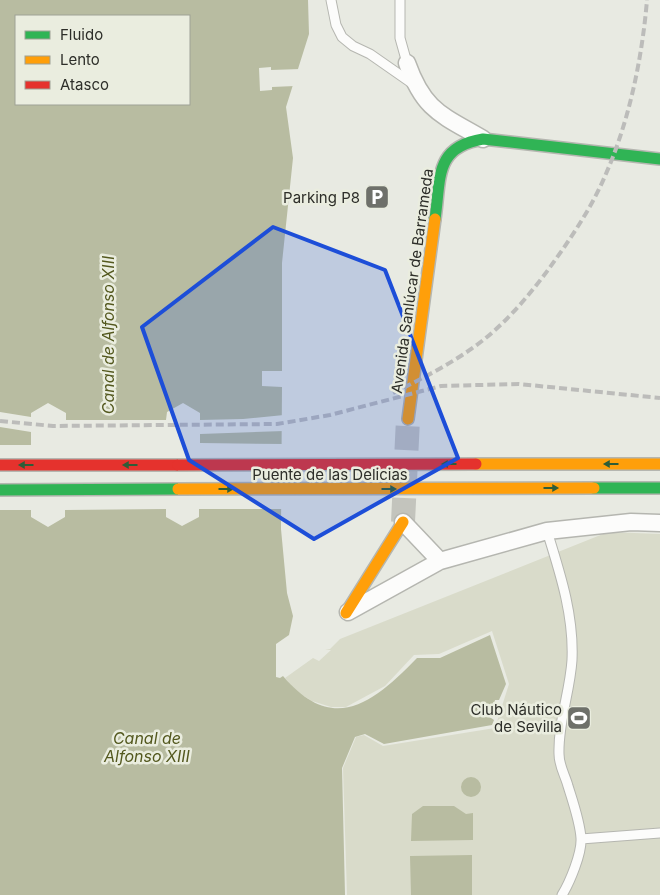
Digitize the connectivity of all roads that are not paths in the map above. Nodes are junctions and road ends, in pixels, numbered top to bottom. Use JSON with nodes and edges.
{"nodes":[{"id":1,"x":331,"y":0,"type":"edge"},
{"id":2,"x":400,"y":0,"type":"edge"},
{"id":3,"x":408,"y":63,"type":"joint"},
{"id":4,"x":415,"y":85,"type":"junction"},
{"id":5,"x":483,"y":139,"type":"junction"},
{"id":6,"x":660,"y":159,"type":"edge"},
{"id":7,"x":408,"y":419,"type":"tunnel mouth"},
{"id":8,"x":660,"y":464,"type":"edge"},
{"id":9,"x":0,"y":465,"type":"edge"},
{"id":10,"x":660,"y":488,"type":"edge"},
{"id":11,"x":0,"y":490,"type":"edge"},
{"id":12,"x":404,"y":522,"type":"joint"},
{"id":13,"x":660,"y":523,"type":"edge"},
{"id":14,"x":548,"y":531,"type":"junction"},
{"id":15,"x":440,"y":560,"type":"junction"},
{"id":16,"x":346,"y":613,"type":"joint"},
{"id":17,"x":660,"y":833,"type":"edge"},
{"id":18,"x":581,"y":839,"type":"junction"},
{"id":19,"x":562,"y":895,"type":"edge"}],
"edges":[{"from":1,"to":4,"type":"lane"},
{"from":2,"to":3,"type":"lane"},
{"from":3,"to":4,"type":"street"},
{"from":4,"to":5,"type":"street"},
{"from":5,"to":6,"type":"main road"},
{"from":5,"to":7,"type":"main road","name":"Avenida Sanlúcar de Barrameda"},
{"from":8,"to":9,"type":"main road","name":"Puente de las Delicias","one_way":true,"bridge":true},
{"from":11,"to":10,"type":"main road","name":"Puente de las Delicias","one_way":true,"bridge":true},
{"from":12,"to":15,"type":"street"},
{"from":12,"to":16,"type":"main road"},
{"from":13,"to":14,"type":"street"},
{"from":14,"to":15,"type":"street"},
{"from":14,"to":18,"type":"lane"},
{"from":15,"to":16,"type":"street"},
{"from":17,"to":18,"type":"lane"},
{"from":18,"to":19,"type":"lane"}]}
